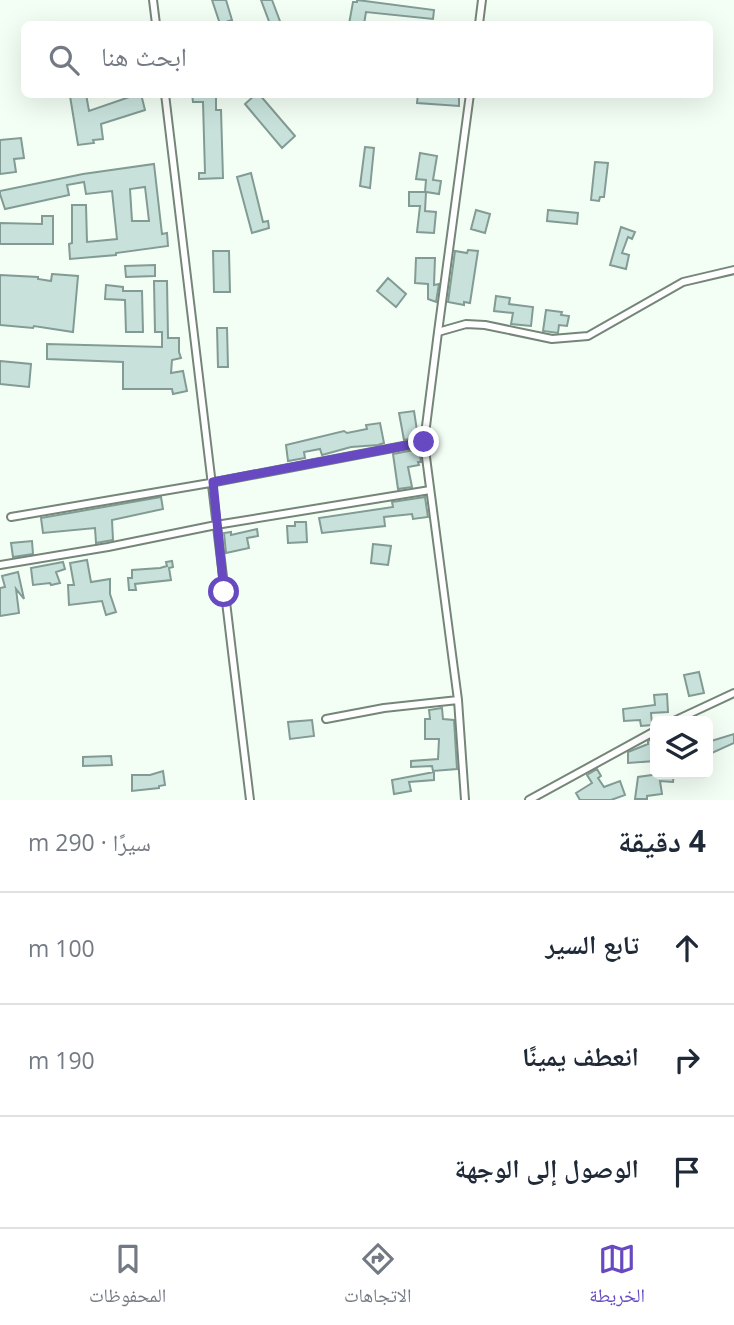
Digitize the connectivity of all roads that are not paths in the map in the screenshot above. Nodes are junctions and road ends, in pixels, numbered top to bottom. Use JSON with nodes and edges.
{"nodes":[{"id":1,"x":153,"y":0,"type":"edge"},
{"id":2,"x":482,"y":0,"type":"edge"},
{"id":3,"x":156,"y":21,"type":"edge"},
{"id":4,"x":479,"y":21,"type":"edge"},
{"id":5,"x":165,"y":98,"type":"edge"},
{"id":6,"x":469,"y":98,"type":"edge"},
{"id":7,"x":734,"y":270,"type":"edge"},
{"id":8,"x":438,"y":332,"type":"junction"},
{"id":9,"x":424,"y":442,"type":"junction"},
{"id":10,"x":213,"y":482,"type":"junction"},
{"id":11,"x":429,"y":490,"type":"junction"},
{"id":12,"x":11,"y":517,"type":"dead end"},
{"id":13,"x":216,"y":525,"type":"junction"},
{"id":14,"x":0,"y":565,"type":"edge"},
{"id":15,"x":734,"y":693,"type":"edge"},
{"id":16,"x":458,"y":700,"type":"junction"},
{"id":17,"x":685,"y":716,"type":"edge"},
{"id":18,"x":326,"y":719,"type":"dead end"},
{"id":19,"x":650,"y":734,"type":"edge"},
{"id":20,"x":250,"y":800,"type":"edge"},
{"id":21,"x":465,"y":800,"type":"edge"},
{"id":22,"x":529,"y":800,"type":"edge"}],
"edges":[{"from":1,"to":3,"type":"street"},
{"from":2,"to":4,"type":"street"},
{"from":5,"to":10,"type":"street"},
{"from":6,"to":8,"type":"street"},
{"from":7,"to":8,"type":"street"},
{"from":8,"to":9,"type":"street"},
{"from":9,"to":10,"type":"street"},
{"from":9,"to":11,"type":"street"},
{"from":10,"to":12,"type":"street"},
{"from":10,"to":13,"type":"street"},
{"from":11,"to":13,"type":"street"},
{"from":11,"to":16,"type":"street"},
{"from":13,"to":14,"type":"street"},
{"from":13,"to":20,"type":"street"},
{"from":15,"to":17,"type":"street"},
{"from":16,"to":18,"type":"street"},
{"from":16,"to":21,"type":"street"},
{"from":19,"to":22,"type":"street"}]}
